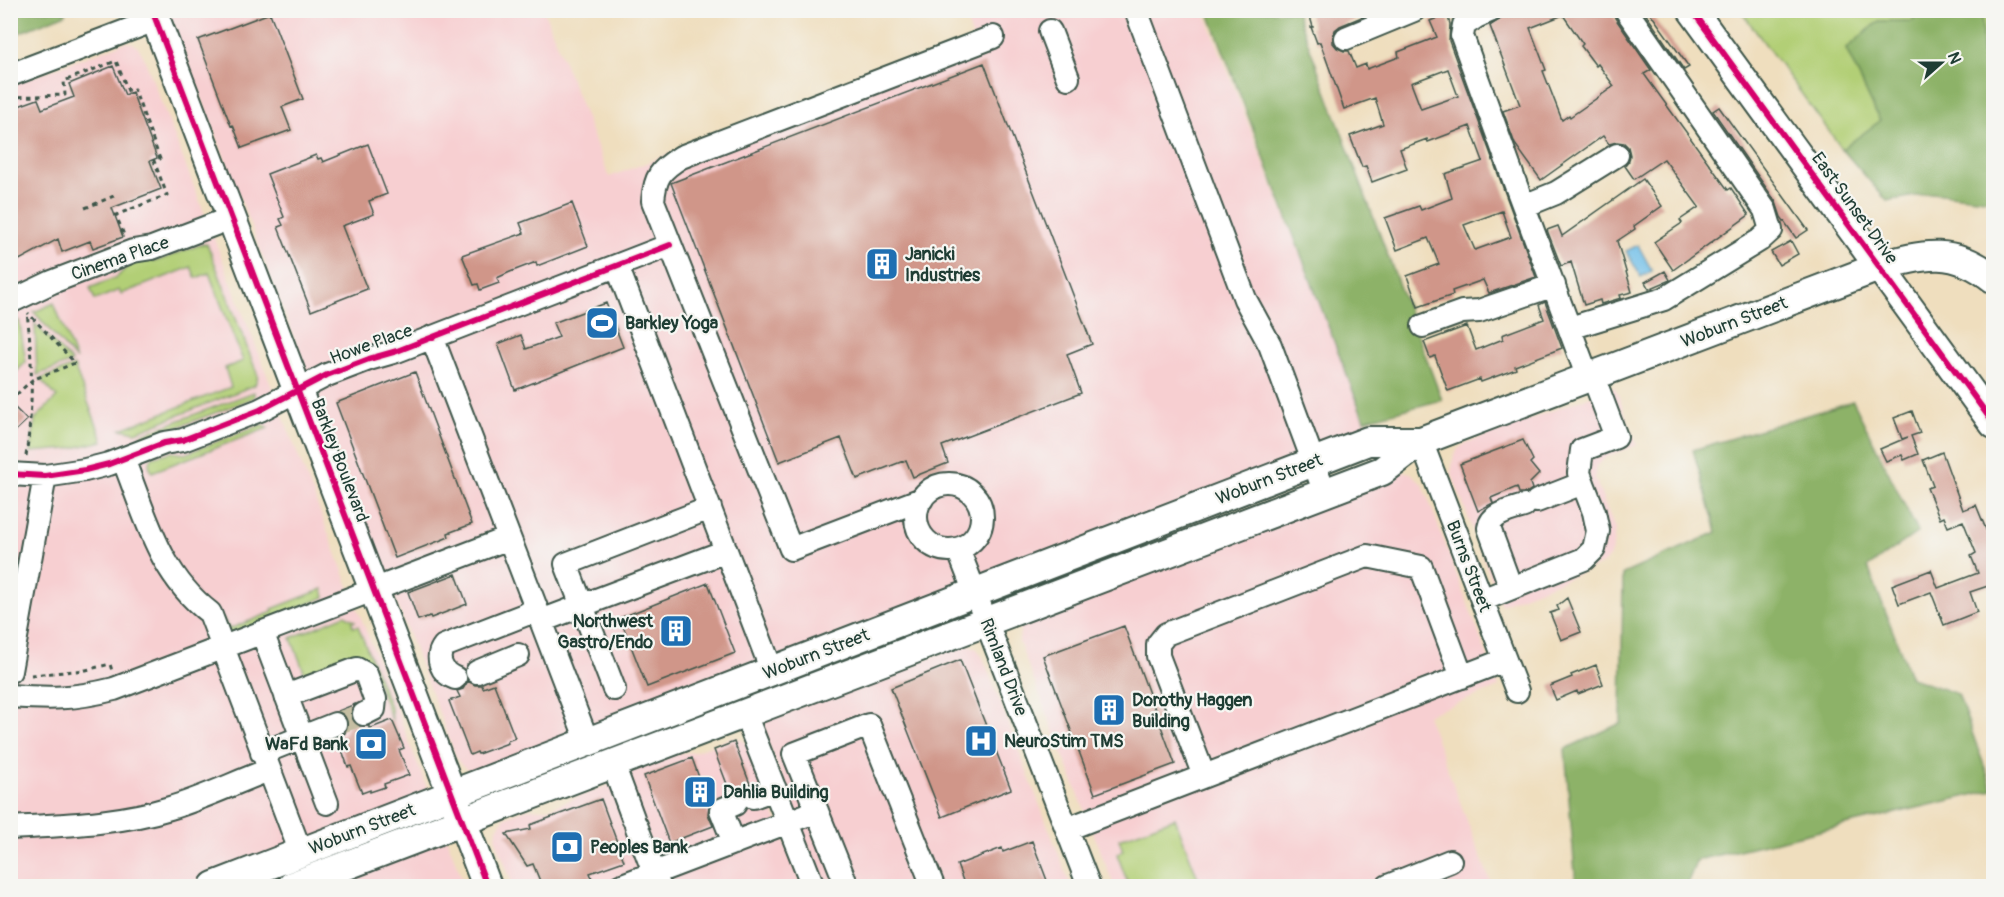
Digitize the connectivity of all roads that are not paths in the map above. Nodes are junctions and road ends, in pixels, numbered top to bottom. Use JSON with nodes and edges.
{"nodes":[{"id":1,"x":1136,"y":10,"type":"edge"},
{"id":2,"x":1414,"y":10,"type":"edge"},
{"id":3,"x":1492,"y":10,"type":"edge"},
{"id":4,"x":1626,"y":10,"type":"edge"},
{"id":5,"x":1692,"y":10,"type":"edge"},
{"id":6,"x":153,"y":15,"type":"edge"},
{"id":7,"x":1457,"y":18,"type":"edge"},
{"id":8,"x":1050,"y":31,"type":"dead end"},
{"id":9,"x":993,"y":37,"type":"dead end"},
{"id":10,"x":1346,"y":38,"type":"dead end"},
{"id":11,"x":10,"y":75,"type":"edge"},
{"id":12,"x":1068,"y":78,"type":"dead end"},
{"id":13,"x":1617,"y":155,"type":"dead end"},
{"id":14,"x":1524,"y":206,"type":"junction"},
{"id":15,"x":231,"y":218,"type":"junction"},
{"id":16,"x":670,"y":245,"type":"junction"},
{"id":17,"x":617,"y":266,"type":"junction"},
{"id":18,"x":1880,"y":267,"type":"junction"},
{"id":19,"x":1994,"y":279,"type":"edge"},
{"id":20,"x":1554,"y":285,"type":"junction"},
{"id":21,"x":10,"y":302,"type":"edge"},
{"id":22,"x":1423,"y":327,"type":"dead end"},
{"id":23,"x":1570,"y":328,"type":"junction"},
{"id":24,"x":432,"y":338,"type":"junction"},
{"id":25,"x":1591,"y":377,"type":"junction"},
{"id":26,"x":297,"y":390,"type":"junction"},
{"id":27,"x":1994,"y":424,"type":"edge"},
{"id":28,"x":1421,"y":441,"type":"junction"},
{"id":29,"x":123,"y":459,"type":"junction"},
{"id":30,"x":1314,"y":462,"type":"junction"},
{"id":31,"x":17,"y":470,"type":"edge"},
{"id":32,"x":45,"y":476,"type":"junction"},
{"id":33,"x":1583,"y":483,"type":"junction"},
{"id":34,"x":1325,"y":493,"type":"junction"},
{"id":35,"x":922,"y":499,"type":"junction"},
{"id":36,"x":710,"y":508,"type":"junction"},
{"id":37,"x":509,"y":538,"type":"junction"},
{"id":38,"x":958,"y":549,"type":"junction"},
{"id":39,"x":726,"y":551,"type":"junction"},
{"id":40,"x":1511,"y":588,"type":"junction"},
{"id":41,"x":374,"y":590,"type":"junction"},
{"id":42,"x":975,"y":593,"type":"junction"},
{"id":43,"x":1482,"y":600,"type":"junction"},
{"id":44,"x":582,"y":606,"type":"junction"},
{"id":45,"x":539,"y":616,"type":"junction"},
{"id":46,"x":987,"y":622,"type":"junction"},
{"id":47,"x":262,"y":633,"type":"junction"},
{"id":48,"x":223,"y":647,"type":"junction"},
{"id":49,"x":518,"y":655,"type":"dead end"},
{"id":50,"x":1505,"y":660,"type":"junction"},
{"id":51,"x":772,"y":671,"type":"junction"},
{"id":52,"x":477,"y":672,"type":"dead end"},
{"id":53,"x":20,"y":676,"type":"edge"},
{"id":54,"x":1462,"y":676,"type":"junction"},
{"id":55,"x":454,"y":678,"type":"dead end"},
{"id":56,"x":614,"y":689,"type":"dead end"},
{"id":57,"x":1517,"y":691,"type":"dead end"},
{"id":58,"x":10,"y":696,"type":"edge"},
{"id":59,"x":286,"y":696,"type":"junction"},
{"id":60,"x":364,"y":714,"type":"dead end"},
{"id":61,"x":745,"y":714,"type":"junction"},
{"id":62,"x":336,"y":724,"type":"tunnel mouth"},
{"id":63,"x":302,"y":738,"type":"junction"},
{"id":64,"x":588,"y":742,"type":"junction"},
{"id":65,"x":266,"y":761,"type":"junction"},
{"id":66,"x":613,"y":764,"type":"junction"},
{"id":67,"x":1204,"y":776,"type":"junction"},
{"id":68,"x":775,"y":789,"type":"junction"},
{"id":69,"x":452,"y":795,"type":"junction"},
{"id":70,"x":327,"y":803,"type":"dead end"},
{"id":71,"x":817,"y":811,"type":"junction"},
{"id":72,"x":463,"y":822,"type":"junction"},
{"id":73,"x":788,"y":822,"type":"junction"},
{"id":74,"x":10,"y":828,"type":"edge"},
{"id":75,"x":1067,"y":829,"type":"junction"},
{"id":76,"x":734,"y":843,"type":"junction"},
{"id":77,"x":301,"y":853,"type":"junction"},
{"id":78,"x":1450,"y":861,"type":"dead end"},
{"id":79,"x":657,"y":880,"type":"edge"},
{"id":80,"x":214,"y":886,"type":"edge"},
{"id":81,"x":292,"y":886,"type":"edge"},
{"id":82,"x":488,"y":886,"type":"edge"},
{"id":83,"x":621,"y":886,"type":"edge"},
{"id":84,"x":813,"y":886,"type":"edge"},
{"id":85,"x":847,"y":886,"type":"edge"},
{"id":86,"x":933,"y":886,"type":"edge"},
{"id":87,"x":1089,"y":886,"type":"edge"},
{"id":88,"x":1388,"y":886,"type":"edge"}],
"edges":[{"from":1,"to":30,"type":"street"},
{"from":2,"to":10,"type":"street"},
{"from":3,"to":7,"type":"street"},
{"from":4,"to":23,"type":"street"},
{"from":5,"to":18,"type":"main road","name":"East Sunset Drive"},
{"from":6,"to":11,"type":"street"},
{"from":6,"to":15,"type":"main road","name":"Barkley Boulevard"},
{"from":7,"to":14,"type":"street"},
{"from":8,"to":12,"type":"street"},
{"from":9,"to":16,"type":"street"},
{"from":13,"to":14,"type":"street"},
{"from":14,"to":20,"type":"street"},
{"from":15,"to":21,"type":"street","name":"Cinema Place"},
{"from":15,"to":26,"type":"main road","name":"Barkley Boulevard"},
{"from":16,"to":17,"type":"street","name":"Howe Place"},
{"from":16,"to":35,"type":"street"},
{"from":17,"to":24,"type":"street","name":"Howe Place"},
{"from":17,"to":36,"type":"street"},
{"from":18,"to":19,"type":"main road","name":"Woburn Street"},
{"from":18,"to":25,"type":"main road","name":"Woburn Street"},
{"from":18,"to":27,"type":"main road","name":"East Sunset Drive"},
{"from":20,"to":22,"type":"street"},
{"from":20,"to":23,"type":"street"},
{"from":23,"to":25,"type":"street"},
{"from":24,"to":26,"type":"street","name":"Howe Place"},
{"from":24,"to":37,"type":"street"},
{"from":25,"to":28,"type":"main road","name":"Woburn Street"},
{"from":25,"to":33,"type":"street"},
{"from":26,"to":29,"type":"street","name":"Howe Place"},
{"from":26,"to":41,"type":"main road","name":"Barkley Boulevard"},
{"from":28,"to":30,"type":"main road","name":"Woburn Street"},
{"from":28,"to":34,"type":"main road","name":"Woburn Street"},
{"from":28,"to":43,"type":"street","name":"Burns Street"},
{"from":29,"to":32,"type":"street","name":"Howe Place"},
{"from":29,"to":48,"type":"street"},
{"from":30,"to":34,"type":"street"},
{"from":30,"to":42,"type":"main road","name":"Woburn Street"},
{"from":31,"to":32,"type":"street","name":"Howe Place"},
{"from":32,"to":53,"type":"street"},
{"from":33,"to":40,"type":"street"},
{"from":33,"to":40,"type":"street"},
{"from":34,"to":46,"type":"main road","name":"Woburn Street"},
{"from":35,"to":38,"type":"street"},
{"from":35,"to":38,"type":"street"},
{"from":36,"to":39,"type":"street"},
{"from":36,"to":44,"type":"street"},
{"from":37,"to":41,"type":"street"},
{"from":37,"to":45,"type":"street"},
{"from":38,"to":42,"type":"street","name":"Rimland Drive"},
{"from":39,"to":44,"type":"street"},
{"from":39,"to":51,"type":"street"},
{"from":40,"to":43,"type":"street"},
{"from":41,"to":47,"type":"street"},
{"from":41,"to":69,"type":"main road","name":"Barkley Boulevard"},
{"from":42,"to":46,"type":"street","name":"Rimland Drive"},
{"from":42,"to":51,"type":"main road","name":"Woburn Street"},
{"from":43,"to":50,"type":"street","name":"Burns Street"},
{"from":44,"to":45,"type":"street"},
{"from":44,"to":56,"type":"street"},
{"from":45,"to":55,"type":"street"},
{"from":45,"to":64,"type":"street"},
{"from":46,"to":61,"type":"main road","name":"Woburn Street"},
{"from":46,"to":75,"type":"street","name":"Rimland Drive"},
{"from":47,"to":48,"type":"street"},
{"from":47,"to":59,"type":"street"},
{"from":48,"to":58,"type":"street"},
{"from":48,"to":65,"type":"street"},
{"from":49,"to":52,"type":"street"},
{"from":50,"to":54,"type":"street"},
{"from":50,"to":57,"type":"street","name":"Burns Street"},
{"from":51,"to":64,"type":"main road","name":"Woburn Street"},
{"from":54,"to":67,"type":"street"},
{"from":54,"to":67,"type":"street"},
{"from":59,"to":60,"type":"street"},
{"from":59,"to":63,"type":"street"},
{"from":61,"to":66,"type":"main road","name":"Woburn Street"},
{"from":61,"to":68,"type":"street"},
{"from":62,"to":63,"type":"street"},
{"from":63,"to":65,"type":"street"},
{"from":63,"to":70,"type":"street"},
{"from":64,"to":69,"type":"main road","name":"Woburn Street"},
{"from":65,"to":74,"type":"street"},
{"from":65,"to":77,"type":"street"},
{"from":66,"to":72,"type":"main road","name":"Woburn Street"},
{"from":66,"to":79,"type":"street"},
{"from":67,"to":75,"type":"street"},
{"from":68,"to":73,"type":"street"},
{"from":68,"to":76,"type":"street"},
{"from":69,"to":72,"type":"main road","name":"Barkley Boulevard"},
{"from":69,"to":77,"type":"main road","name":"Woburn Street"},
{"from":71,"to":73,"type":"street"},
{"from":71,"to":85,"type":"street"},
{"from":71,"to":86,"type":"street"},
{"from":72,"to":81,"type":"main road","name":"Woburn Street"},
{"from":72,"to":82,"type":"main road","name":"Barkley Boulevard"},
{"from":73,"to":76,"type":"street"},
{"from":73,"to":84,"type":"street"},
{"from":75,"to":87,"type":"street","name":"Rimland Drive"},
{"from":76,"to":79,"type":"street"},
{"from":77,"to":80,"type":"main road","name":"Woburn Street"},
{"from":78,"to":88,"type":"street"},
{"from":79,"to":83,"type":"street"}]}
